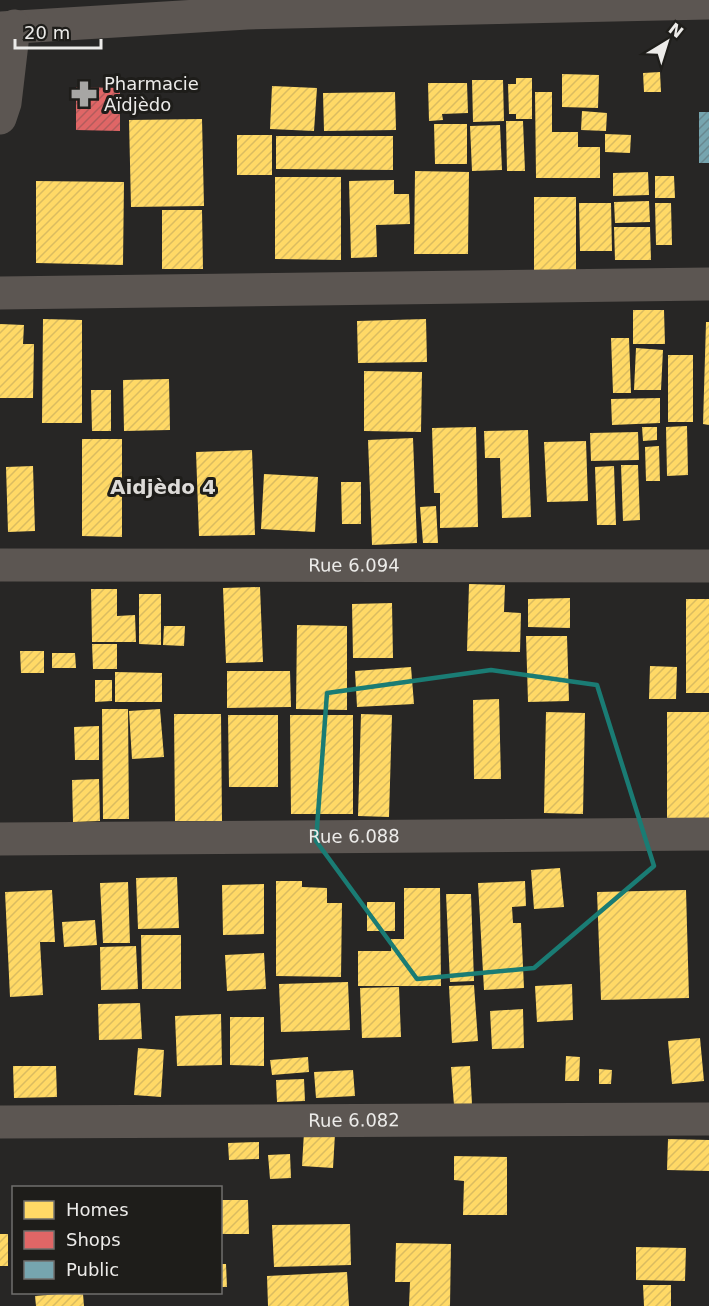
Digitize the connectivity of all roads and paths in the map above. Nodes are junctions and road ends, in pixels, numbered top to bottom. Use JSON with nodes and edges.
{"nodes":[{"id":1,"x":709,"y":3,"type":"edge"},
{"id":2,"x":7,"y":27,"type":"edge"},
{"id":3,"x":0,"y":118,"type":"edge"},
{"id":4,"x":709,"y":284,"type":"edge"},
{"id":5,"x":0,"y":293,"type":"edge"},
{"id":6,"x":0,"y":565,"type":"edge"},
{"id":7,"x":709,"y":567,"type":"edge"},
{"id":8,"x":709,"y":834,"type":"edge"},
{"id":9,"x":0,"y":839,"type":"edge"},
{"id":10,"x":709,"y":1119,"type":"edge"},
{"id":11,"x":0,"y":1122,"type":"edge"}],
"edges":[{"from":1,"to":2,"type":"street"},
{"from":2,"to":3,"type":"street"},
{"from":4,"to":5,"type":"street"},
{"from":6,"to":7,"type":"street","name":"Rue 6.094"},
{"from":8,"to":9,"type":"street","name":"Rue 6.088"},
{"from":10,"to":11,"type":"street","name":"Rue 6.082"}]}
